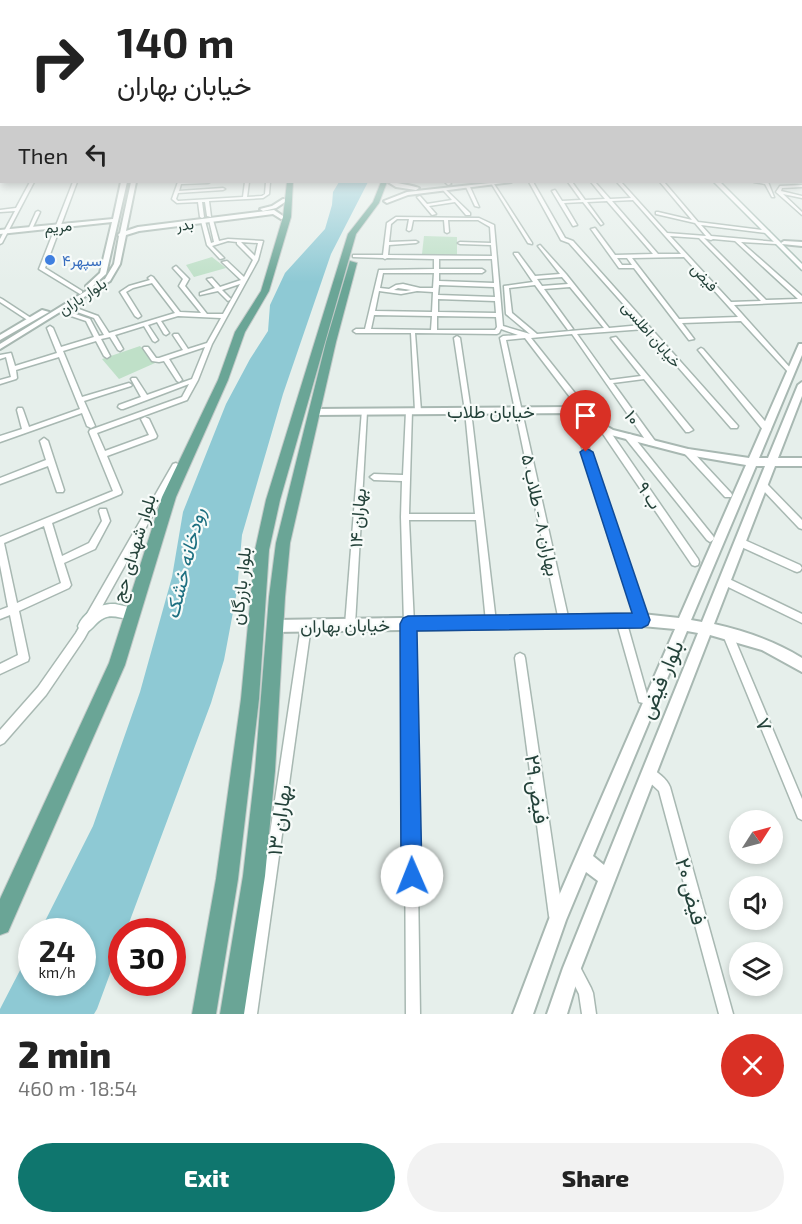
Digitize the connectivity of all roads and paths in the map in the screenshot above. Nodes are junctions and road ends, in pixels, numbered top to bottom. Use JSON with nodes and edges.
{"nodes":[{"id":1,"x":29,"y":187,"type":"edge"},
{"id":2,"x":73,"y":187,"type":"edge"},
{"id":3,"x":123,"y":187,"type":"edge"},
{"id":4,"x":132,"y":187,"type":"edge"},
{"id":5,"x":177,"y":187,"type":"edge"},
{"id":6,"x":246,"y":187,"type":"edge"},
{"id":7,"x":267,"y":187,"type":"edge"},
{"id":8,"x":286,"y":187,"type":"edge"},
{"id":9,"x":288,"y":187,"type":"edge"},
{"id":10,"x":383,"y":187,"type":"edge"},
{"id":11,"x":391,"y":187,"type":"edge"},
{"id":12,"x":402,"y":187,"type":"edge"},
{"id":13,"x":439,"y":187,"type":"edge"},
{"id":14,"x":448,"y":187,"type":"edge"},
{"id":15,"x":470,"y":187,"type":"edge"},
{"id":16,"x":494,"y":187,"type":"edge"},
{"id":17,"x":534,"y":187,"type":"edge"},
{"id":18,"x":574,"y":187,"type":"edge"},
{"id":19,"x":597,"y":187,"type":"edge"},
{"id":20,"x":624,"y":187,"type":"edge"},
{"id":21,"x":667,"y":187,"type":"edge"},
{"id":22,"x":723,"y":187,"type":"edge"},
{"id":23,"x":727,"y":187,"type":"edge"},
{"id":24,"x":770,"y":187,"type":"edge"},
{"id":25,"x":781,"y":187,"type":"edge"},
{"id":26,"x":223,"y":189,"type":"joint"},
{"id":27,"x":206,"y":190,"type":"joint"},
{"id":28,"x":554,"y":191,"type":"dead end"},
{"id":29,"x":176,"y":192,"type":"junction"},
{"id":30,"x":778,"y":192,"type":"junction"},
{"id":31,"x":418,"y":193,"type":"junction"},
{"id":32,"x":130,"y":194,"type":"junction"},
{"id":33,"x":121,"y":195,"type":"junction"},
{"id":34,"x":773,"y":196,"type":"dead end"},
{"id":35,"x":802,"y":197,"type":"edge"},
{"id":36,"x":736,"y":198,"type":"junction"},
{"id":37,"x":245,"y":199,"type":"junction"},
{"id":38,"x":635,"y":199,"type":"junction"},
{"id":39,"x":221,"y":200,"type":"junction"},
{"id":40,"x":608,"y":200,"type":"junction"},
{"id":41,"x":200,"y":201,"type":"junction"},
{"id":42,"x":207,"y":201,"type":"junction"},
{"id":43,"x":387,"y":201,"type":"junction"},
{"id":44,"x":456,"y":201,"type":"junction"},
{"id":45,"x":584,"y":201,"type":"junction"},
{"id":46,"x":560,"y":202,"type":"junction"},
{"id":47,"x":426,"y":205,"type":"junction"},
{"id":48,"x":477,"y":206,"type":"dead end"},
{"id":49,"x":18,"y":209,"type":"junction"},
{"id":50,"x":279,"y":209,"type":"junction"},
{"id":51,"x":0,"y":211,"type":"edge"},
{"id":52,"x":38,"y":212,"type":"dead end"},
{"id":53,"x":658,"y":213,"type":"dead end"},
{"id":54,"x":434,"y":214,"type":"dead end"},
{"id":55,"x":468,"y":214,"type":"dead end"},
{"id":56,"x":802,"y":214,"type":"edge"},
{"id":57,"x":206,"y":218,"type":"junction"},
{"id":58,"x":411,"y":218,"type":"junction"},
{"id":59,"x":446,"y":219,"type":"junction"},
{"id":60,"x":115,"y":220,"type":"junction"},
{"id":61,"x":126,"y":220,"type":"junction"},
{"id":62,"x":699,"y":223,"type":"junction"},
{"id":63,"x":601,"y":224,"type":"dead end"},
{"id":64,"x":574,"y":225,"type":"dead end"},
{"id":65,"x":58,"y":226,"type":"junction"},
{"id":66,"x":138,"y":227,"type":"junction"},
{"id":67,"x":30,"y":229,"type":"junction"},
{"id":68,"x":593,"y":229,"type":"dead end"},
{"id":69,"x":409,"y":230,"type":"dead end"},
{"id":70,"x":746,"y":230,"type":"junction"},
{"id":71,"x":3,"y":232,"type":"edge"},
{"id":72,"x":447,"y":232,"type":"dead end"},
{"id":73,"x":767,"y":232,"type":"junction"},
{"id":74,"x":416,"y":234,"type":"dead end"},
{"id":75,"x":667,"y":234,"type":"junction"},
{"id":76,"x":121,"y":235,"type":"junction"},
{"id":77,"x":459,"y":235,"type":"dead end"},
{"id":78,"x":701,"y":238,"type":"junction"},
{"id":79,"x":711,"y":239,"type":"junction"},
{"id":80,"x":737,"y":240,"type":"junction"},
{"id":81,"x":756,"y":241,"type":"junction"},
{"id":82,"x":416,"y":242,"type":"junction"},
{"id":83,"x":0,"y":243,"type":"edge"},
{"id":84,"x":217,"y":243,"type":"junction"},
{"id":85,"x":238,"y":243,"type":"dead end"},
{"id":86,"x":460,"y":243,"type":"junction"},
{"id":87,"x":530,"y":243,"type":"dead end"},
{"id":88,"x":780,"y":243,"type":"junction"},
{"id":89,"x":386,"y":244,"type":"junction"},
{"id":90,"x":493,"y":244,"type":"junction"},
{"id":91,"x":802,"y":244,"type":"edge"},
{"id":92,"x":209,"y":245,"type":"junction"},
{"id":93,"x":540,"y":246,"type":"dead end"},
{"id":94,"x":516,"y":254,"type":"dead end"},
{"id":95,"x":656,"y":255,"type":"junction"},
{"id":96,"x":685,"y":255,"type":"junction"},
{"id":97,"x":355,"y":256,"type":"junction"},
{"id":98,"x":415,"y":256,"type":"junction"},
{"id":99,"x":437,"y":256,"type":"junction"},
{"id":100,"x":628,"y":256,"type":"junction"},
{"id":101,"x":462,"y":257,"type":"junction"},
{"id":102,"x":614,"y":257,"type":"junction"},
{"id":103,"x":385,"y":258,"type":"junction"},
{"id":104,"x":494,"y":258,"type":"junction"},
{"id":105,"x":256,"y":260,"type":"junction"},
{"id":106,"x":802,"y":260,"type":"edge"},
{"id":107,"x":636,"y":266,"type":"junction"},
{"id":108,"x":176,"y":268,"type":"dead end"},
{"id":109,"x":802,"y":268,"type":"edge"},
{"id":110,"x":436,"y":270,"type":"junction"},
{"id":111,"x":482,"y":272,"type":"dead end"},
{"id":112,"x":564,"y":275,"type":"junction"},
{"id":113,"x":210,"y":279,"type":"dead end"},
{"id":114,"x":245,"y":281,"type":"junction"},
{"id":115,"x":436,"y":283,"type":"junction"},
{"id":116,"x":537,"y":283,"type":"junction"},
{"id":117,"x":496,"y":285,"type":"junction"},
{"id":118,"x":572,"y":285,"type":"junction"},
{"id":119,"x":219,"y":289,"type":"junction"},
{"id":120,"x":378,"y":289,"type":"junction"},
{"id":121,"x":80,"y":292,"type":"junction"},
{"id":122,"x":202,"y":294,"type":"dead end"},
{"id":123,"x":435,"y":294,"type":"junction"},
{"id":124,"x":228,"y":299,"type":"dead end"},
{"id":125,"x":339,"y":299,"type":"junction"},
{"id":126,"x":498,"y":299,"type":"junction"},
{"id":127,"x":802,"y":299,"type":"edge"},
{"id":128,"x":0,"y":300,"type":"edge"},
{"id":129,"x":764,"y":301,"type":"junction"},
{"id":130,"x":729,"y":304,"type":"junction"},
{"id":131,"x":65,"y":309,"type":"junction"},
{"id":132,"x":434,"y":312,"type":"junction"},
{"id":133,"x":178,"y":314,"type":"junction"},
{"id":134,"x":372,"y":314,"type":"junction"},
{"id":135,"x":205,"y":315,"type":"junction"},
{"id":136,"x":499,"y":315,"type":"junction"},
{"id":137,"x":138,"y":316,"type":"dead end"},
{"id":138,"x":225,"y":316,"type":"junction"},
{"id":139,"x":743,"y":319,"type":"junction"},
{"id":140,"x":158,"y":320,"type":"junction"},
{"id":141,"x":31,"y":321,"type":"junction"},
{"id":142,"x":678,"y":321,"type":"junction"},
{"id":143,"x":145,"y":324,"type":"junction"},
{"id":144,"x":500,"y":327,"type":"junction"},
{"id":145,"x":645,"y":327,"type":"junction"},
{"id":146,"x":50,"y":328,"type":"dead end"},
{"id":147,"x":434,"y":330,"type":"junction"},
{"id":148,"x":608,"y":330,"type":"junction"},
{"id":149,"x":356,"y":331,"type":"dead end"},
{"id":150,"x":368,"y":331,"type":"junction"},
{"id":151,"x":571,"y":331,"type":"junction"},
{"id":152,"x":166,"y":333,"type":"dead end"},
{"id":153,"x":413,"y":334,"type":"dead end"},
{"id":154,"x":109,"y":335,"type":"junction"},
{"id":155,"x":176,"y":335,"type":"dead end"},
{"id":156,"x":531,"y":336,"type":"junction"},
{"id":157,"x":0,"y":338,"type":"edge"},
{"id":158,"x":98,"y":338,"type":"junction"},
{"id":159,"x":457,"y":338,"type":"dead end"},
{"id":160,"x":614,"y":338,"type":"dead end"},
{"id":161,"x":691,"y":339,"type":"dead end"},
{"id":162,"x":155,"y":340,"type":"dead end"},
{"id":163,"x":209,"y":344,"type":"junction"},
{"id":164,"x":802,"y":346,"type":"edge"},
{"id":165,"x":0,"y":347,"type":"edge"},
{"id":166,"x":146,"y":348,"type":"dead end"},
{"id":167,"x":120,"y":350,"type":"dead end"},
{"id":168,"x":701,"y":350,"type":"dead end"},
{"id":169,"x":60,"y":352,"type":"junction"},
{"id":170,"x":187,"y":352,"type":"junction"},
{"id":171,"x":107,"y":356,"type":"dead end"},
{"id":172,"x":0,"y":357,"type":"edge"},
{"id":173,"x":166,"y":359,"type":"junction"},
{"id":174,"x":12,"y":369,"type":"junction"},
{"id":175,"x":791,"y":372,"type":"junction"},
{"id":176,"x":646,"y":377,"type":"junction"},
{"id":177,"x":179,"y":380,"type":"dead end"},
{"id":178,"x":195,"y":380,"type":"junction"},
{"id":179,"x":0,"y":382,"type":"edge"},
{"id":180,"x":608,"y":382,"type":"junction"},
{"id":181,"x":802,"y":385,"type":"edge"},
{"id":182,"x":145,"y":398,"type":"junction"},
{"id":183,"x":80,"y":400,"type":"junction"},
{"id":184,"x":121,"y":407,"type":"dead end"},
{"id":185,"x":20,"y":410,"type":"dead end"},
{"id":186,"x":84,"y":410,"type":"junction"},
{"id":187,"x":519,"y":410,"type":"junction"},
{"id":188,"x":573,"y":410,"type":"junction"},
{"id":189,"x":413,"y":411,"type":"junction"},
{"id":190,"x":468,"y":411,"type":"junction"},
{"id":191,"x":314,"y":412,"type":"junction"},
{"id":192,"x":364,"y":412,"type":"junction"},
{"id":193,"x":145,"y":419,"type":"dead end"},
{"id":194,"x":91,"y":426,"type":"dead end"},
{"id":195,"x":600,"y":426,"type":"junction"},
{"id":196,"x":734,"y":426,"type":"dead end"},
{"id":197,"x":767,"y":429,"type":"junction"},
{"id":198,"x":26,"y":430,"type":"junction"},
{"id":199,"x":688,"y":430,"type":"dead end"},
{"id":200,"x":629,"y":437,"type":"junction"},
{"id":201,"x":0,"y":439,"type":"edge"},
{"id":202,"x":44,"y":441,"type":"dead end"},
{"id":203,"x":652,"y":443,"type":"junction"},
{"id":204,"x":688,"y":452,"type":"junction"},
{"id":205,"x":103,"y":454,"type":"junction"},
{"id":206,"x":50,"y":462,"type":"junction"},
{"id":207,"x":753,"y":462,"type":"junction"},
{"id":208,"x":771,"y":462,"type":"junction"},
{"id":209,"x":802,"y":462,"type":"edge"},
{"id":210,"x":176,"y":466,"type":"junction"},
{"id":211,"x":375,"y":477,"type":"dead end"},
{"id":212,"x":405,"y":478,"type":"junction"},
{"id":213,"x":0,"y":481,"type":"edge"},
{"id":214,"x":763,"y":484,"type":"junction"},
{"id":215,"x":60,"y":490,"type":"dead end"},
{"id":216,"x":728,"y":495,"type":"dead end"},
{"id":217,"x":103,"y":511,"type":"dead end"},
{"id":218,"x":405,"y":517,"type":"junction"},
{"id":219,"x":478,"y":517,"type":"junction"},
{"id":220,"x":47,"y":521,"type":"junction"},
{"id":221,"x":802,"y":526,"type":"edge"},
{"id":222,"x":710,"y":538,"type":"dead end"},
{"id":223,"x":0,"y":542,"type":"edge"},
{"id":224,"x":740,"y":542,"type":"junction"},
{"id":225,"x":59,"y":561,"type":"junction"},
{"id":226,"x":695,"y":562,"type":"dead end"},
{"id":227,"x":797,"y":568,"type":"dead end"},
{"id":228,"x":724,"y":581,"type":"junction"},
{"id":229,"x":14,"y":609,"type":"junction"},
{"id":230,"x":128,"y":612,"type":"junction"},
{"id":231,"x":0,"y":615,"type":"edge"},
{"id":232,"x":802,"y":619,"type":"edge"},
{"id":233,"x":621,"y":620,"type":"junction"},
{"id":234,"x":642,"y":620,"type":"junction"},
{"id":235,"x":564,"y":621,"type":"junction"},
{"id":236,"x":491,"y":622,"type":"junction"},
{"id":237,"x":408,"y":624,"type":"junction"},
{"id":238,"x":683,"y":624,"type":"junction"},
{"id":239,"x":350,"y":625,"type":"junction"},
{"id":240,"x":85,"y":626,"type":"junction"},
{"id":241,"x":275,"y":626,"type":"junction"},
{"id":242,"x":306,"y":626,"type":"junction"},
{"id":243,"x":706,"y":629,"type":"junction"},
{"id":244,"x":728,"y":635,"type":"junction"},
{"id":245,"x":520,"y":658,"type":"dead end"},
{"id":246,"x":802,"y":666,"type":"edge"},
{"id":247,"x":0,"y":669,"type":"edge"},
{"id":248,"x":643,"y":698,"type":"dead end"},
{"id":249,"x":0,"y":739,"type":"edge"},
{"id":250,"x":648,"y":774,"type":"junction"},
{"id":251,"x":802,"y":814,"type":"edge"},
{"id":252,"x":583,"y":859,"type":"junction"},
{"id":253,"x":608,"y":878,"type":"junction"},
{"id":254,"x":0,"y":901,"type":"edge"},
{"id":255,"x":557,"y":920,"type":"junction"},
{"id":256,"x":0,"y":924,"type":"edge"},
{"id":257,"x":572,"y":968,"type":"junction"},
{"id":258,"x":206,"y":1006,"type":"edge"},
{"id":259,"x":239,"y":1010,"type":"edge"},
{"id":260,"x":413,"y":1014,"type":"edge"},
{"id":261,"x":523,"y":1014,"type":"edge"},
{"id":262,"x":557,"y":1014,"type":"edge"},
{"id":263,"x":589,"y":1014,"type":"edge"},
{"id":264,"x":726,"y":1014,"type":"edge"}],
"edges":[{"from":1,"to":49,"type":"street"},
{"from":2,"to":65,"type":"street"},
{"from":3,"to":33,"type":"street","name":"بلوار باران"},
{"from":4,"to":32,"type":"street","name":"بلوار باران"},
{"from":5,"to":29,"type":"street"},
{"from":6,"to":37,"type":"street"},
{"from":7,"to":37,"type":"street"},
{"from":8,"to":50,"type":"main road","name":"بلوار شهدای حج"},
{"from":9,"to":256,"type":"main road","name":"بلوار شهدای حج"},
{"from":10,"to":125,"type":"main road","name":"بلوار بازرگان"},
{"from":11,"to":43,"type":"main road","name":"بلوار بازرگان"},
{"from":12,"to":31,"type":"street"},
{"from":13,"to":31,"type":"street"},
{"from":14,"to":44,"type":"street"},
{"from":15,"to":48,"type":"street"},
{"from":16,"to":87,"type":"street"},
{"from":17,"to":145,"type":"street","name":"خيابان اطلسى"},
{"from":18,"to":45,"type":"street"},
{"from":19,"to":40,"type":"street"},
{"from":20,"to":38,"type":"street","name":"فیض"},
{"from":21,"to":62,"type":"street"},
{"from":22,"to":36,"type":"main road"},
{"from":23,"to":36,"type":"main road"},
{"from":24,"to":34,"type":"street"},
{"from":25,"to":30,"type":"street"},
{"from":26,"to":27,"type":"street"},
{"from":26,"to":39,"type":"street"},
{"from":27,"to":29,"type":"street"},
{"from":28,"to":46,"type":"street"},
{"from":29,"to":41,"type":"street"},
{"from":30,"to":35,"type":"street"},
{"from":30,"to":56,"type":"street"},
{"from":31,"to":43,"type":"street"},
{"from":31,"to":47,"type":"street"},
{"from":32,"to":33,"type":"street"},
{"from":32,"to":61,"type":"street","name":"بلوار باران"},
{"from":33,"to":60,"type":"street","name":"بلوار باران"},
{"from":36,"to":73,"type":"main road"},
{"from":36,"to":88,"type":"main road"},
{"from":37,"to":39,"type":"street"},
{"from":38,"to":40,"type":"street"},
{"from":38,"to":75,"type":"street","name":"فیض"},
{"from":39,"to":42,"type":"street"},
{"from":40,"to":45,"type":"street"},
{"from":40,"to":95,"type":"street"},
{"from":41,"to":42,"type":"street"},
{"from":41,"to":57,"type":"street"},
{"from":42,"to":57,"type":"street"},
{"from":43,"to":97,"type":"main road","name":"بلوار بازرگان"},
{"from":44,"to":47,"type":"street"},
{"from":44,"to":55,"type":"street"},
{"from":45,"to":46,"type":"street"},
{"from":45,"to":63,"type":"street"},
{"from":46,"to":64,"type":"street"},
{"from":47,"to":54,"type":"street"},
{"from":49,"to":51,"type":"street"},
{"from":49,"to":71,"type":"street"},
{"from":50,"to":57,"type":"street","name":"بدر"},
{"from":50,"to":210,"type":"main road","name":"بلوار شهدای حج"},
{"from":52,"to":67,"type":"street"},
{"from":53,"to":62,"type":"street"},
{"from":57,"to":66,"type":"street","name":"بدر"},
{"from":57,"to":84,"type":"street"},
{"from":57,"to":92,"type":"street"},
{"from":58,"to":59,"type":"street"},
{"from":58,"to":69,"type":"street"},
{"from":58,"to":89,"type":"street"},
{"from":59,"to":72,"type":"street"},
{"from":59,"to":90,"type":"street"},
{"from":60,"to":65,"type":"street","name":"مریم"},
{"from":60,"to":121,"type":"street","name":"بلوار باران"},
{"from":61,"to":66,"type":"street","name":"بدر"},
{"from":61,"to":76,"type":"street","name":"بلوار باران"},
{"from":62,"to":70,"type":"street"},
{"from":62,"to":79,"type":"street"},
{"from":65,"to":67,"type":"street","name":"مریم"},
{"from":65,"to":121,"type":"street"},
{"from":66,"to":76,"type":"street","name":"بدر"},
{"from":67,"to":71,"type":"street","name":"مریم"},
{"from":68,"to":102,"type":"street"},
{"from":70,"to":73,"type":"street"},
{"from":70,"to":81,"type":"street"},
{"from":71,"to":83,"type":"street"},
{"from":73,"to":88,"type":"main road"},
{"from":74,"to":82,"type":"street"},
{"from":75,"to":78,"type":"street"},
{"from":75,"to":96,"type":"street","name":"فیض"},
{"from":76,"to":131,"type":"street","name":"بلوار باران"},
{"from":77,"to":86,"type":"street"},
{"from":78,"to":79,"type":"street"},
{"from":78,"to":129,"type":"street"},
{"from":79,"to":80,"type":"street"},
{"from":80,"to":81,"type":"street"},
{"from":80,"to":127,"type":"street"},
{"from":81,"to":88,"type":"street"},
{"from":82,"to":89,"type":"street"},
{"from":82,"to":98,"type":"street"},
{"from":84,"to":92,"type":"street"},
{"from":84,"to":105,"type":"street"},
{"from":85,"to":105,"type":"street"},
{"from":86,"to":90,"type":"street"},
{"from":86,"to":101,"type":"street"},
{"from":88,"to":91,"type":"street"},
{"from":88,"to":106,"type":"main road"},
{"from":88,"to":109,"type":"main road"},
{"from":89,"to":103,"type":"street"},
{"from":90,"to":104,"type":"street"},
{"from":92,"to":114,"type":"street"},
{"from":93,"to":112,"type":"street"},
{"from":94,"to":116,"type":"street"},
{"from":95,"to":96,"type":"street"},
{"from":95,"to":100,"type":"street"},
{"from":96,"to":130,"type":"street","name":"فیض"},
{"from":97,"to":103,"type":"street"},
{"from":97,"to":125,"type":"main road","name":"بلوار بازرگان"},
{"from":98,"to":99,"type":"street"},
{"from":98,"to":103,"type":"street"},
{"from":99,"to":101,"type":"street"},
{"from":99,"to":110,"type":"street"},
{"from":100,"to":102,"type":"street"},
{"from":100,"to":107,"type":"street"},
{"from":101,"to":104,"type":"street"},
{"from":102,"to":107,"type":"street"},
{"from":104,"to":117,"type":"street"},
{"from":105,"to":114,"type":"street"},
{"from":107,"to":142,"type":"street"},
{"from":108,"to":135,"type":"street"},
{"from":110,"to":111,"type":"street"},
{"from":110,"to":115,"type":"street"},
{"from":110,"to":120,"type":"street"},
{"from":112,"to":116,"type":"street"},
{"from":112,"to":118,"type":"street"},
{"from":113,"to":119,"type":"street"},
{"from":114,"to":119,"type":"street"},
{"from":114,"to":138,"type":"street"},
{"from":115,"to":117,"type":"street"},
{"from":115,"to":123,"type":"street"},
{"from":116,"to":118,"type":"street"},
{"from":116,"to":151,"type":"street","name":"۱۰"},
{"from":116,"to":156,"type":"street","name":"۹ ب"},
{"from":117,"to":126,"type":"street"},
{"from":118,"to":148,"type":"street"},
{"from":119,"to":122,"type":"street"},
{"from":119,"to":124,"type":"street"},
{"from":120,"to":123,"type":"street"},
{"from":120,"to":134,"type":"street"},
{"from":121,"to":141,"type":"street","name":"بلوار باران"},
{"from":123,"to":126,"type":"street"},
{"from":123,"to":132,"type":"street"},
{"from":125,"to":191,"type":"main road","name":"بلوار بازرگان"},
{"from":125,"to":258,"type":"main road","name":"بلوار بازرگان"},
{"from":126,"to":136,"type":"street"},
{"from":127,"to":129,"type":"street"},
{"from":128,"to":141,"type":"street"},
{"from":129,"to":130,"type":"street"},
{"from":130,"to":139,"type":"street","name":"فیض"},
{"from":131,"to":154,"type":"street"},
{"from":131,"to":158,"type":"street"},
{"from":131,"to":165,"type":"street","name":"بلوار باران"},
{"from":132,"to":134,"type":"street"},
{"from":132,"to":136,"type":"street"},
{"from":132,"to":147,"type":"street"},
{"from":133,"to":135,"type":"street"},
{"from":133,"to":137,"type":"street"},
{"from":133,"to":140,"type":"street"},
{"from":134,"to":150,"type":"street"},
{"from":135,"to":138,"type":"street"},
{"from":136,"to":144,"type":"street"},
{"from":138,"to":163,"type":"street"},
{"from":139,"to":142,"type":"street"},
{"from":139,"to":175,"type":"street","name":"فیض"},
{"from":140,"to":143,"type":"street"},
{"from":140,"to":152,"type":"street"},
{"from":141,"to":157,"type":"street","name":"بلوار باران"},
{"from":142,"to":161,"type":"street"},
{"from":143,"to":154,"type":"street"},
{"from":143,"to":162,"type":"street"},
{"from":144,"to":147,"type":"street"},
{"from":144,"to":156,"type":"street"},
{"from":145,"to":148,"type":"street"},
{"from":145,"to":196,"type":"street","name":"خيابان اطلسى"},
{"from":146,"to":169,"type":"street"},
{"from":147,"to":150,"type":"street"},
{"from":148,"to":151,"type":"street"},
{"from":149,"to":150,"type":"street"},
{"from":151,"to":156,"type":"street"},
{"from":151,"to":180,"type":"street","name":"۱۰"},
{"from":153,"to":189,"type":"street"},
{"from":154,"to":158,"type":"street"},
{"from":154,"to":167,"type":"street"},
{"from":155,"to":170,"type":"street"},
{"from":156,"to":187,"type":"street","name":"بهاران ۸ - طلاب ۵"},
{"from":156,"to":195,"type":"street","name":"۹ ب"},
{"from":158,"to":169,"type":"street"},
{"from":158,"to":171,"type":"street"},
{"from":159,"to":190,"type":"street"},
{"from":160,"to":176,"type":"street"},
{"from":163,"to":170,"type":"street"},
{"from":163,"to":178,"type":"street"},
{"from":164,"to":175,"type":"street","name":"بلوار فیض"},
{"from":166,"to":173,"type":"street"},
{"from":168,"to":197,"type":"street"},
{"from":169,"to":174,"type":"street"},
{"from":169,"to":183,"type":"street"},
{"from":170,"to":173,"type":"street"},
{"from":172,"to":174,"type":"street"},
{"from":173,"to":177,"type":"street"},
{"from":174,"to":179,"type":"street"},
{"from":175,"to":197,"type":"street","name":"بلوار فیض"},
{"from":176,"to":180,"type":"street"},
{"from":176,"to":199,"type":"street"},
{"from":178,"to":182,"type":"street"},
{"from":178,"to":205,"type":"street"},
{"from":180,"to":203,"type":"street","name":"۱۰"},
{"from":181,"to":208,"type":"street","name":"بلوار فیض"},
{"from":182,"to":183,"type":"street"},
{"from":182,"to":184,"type":"street"},
{"from":183,"to":186,"type":"street"},
{"from":185,"to":198,"type":"street"},
{"from":186,"to":194,"type":"street"},
{"from":186,"to":198,"type":"street"},
{"from":187,"to":188,"type":"street","name":"خیابان طلاب"},
{"from":187,"to":190,"type":"street","name":"خیابان طلاب"},
{"from":187,"to":235,"type":"street","name":"بهاران ۸ - طلاب ۵"},
{"from":188,"to":195,"type":"street"},
{"from":188,"to":234,"type":"street"},
{"from":189,"to":190,"type":"street","name":"خیابان طلاب"},
{"from":189,"to":192,"type":"street","name":"خیابان طلاب"},
{"from":189,"to":212,"type":"street"},
{"from":190,"to":219,"type":"street"},
{"from":191,"to":192,"type":"street","name":"خیابان طلاب"},
{"from":191,"to":241,"type":"main road","name":"بلوار بازرگان"},
{"from":192,"to":239,"type":"street","name":"بهاران ۱۴"},
{"from":193,"to":205,"type":"street"},
{"from":195,"to":200,"type":"street"},
{"from":195,"to":226,"type":"street","name":"۹ ب"},
{"from":197,"to":207,"type":"street","name":"بلوار فیض"},
{"from":198,"to":201,"type":"street"},
{"from":200,"to":203,"type":"street"},
{"from":200,"to":222,"type":"street"},
{"from":202,"to":206,"type":"street"},
{"from":203,"to":204,"type":"street"},
{"from":204,"to":207,"type":"street"},
{"from":204,"to":216,"type":"street"},
{"from":205,"to":220,"type":"street"},
{"from":206,"to":213,"type":"street"},
{"from":206,"to":215,"type":"street"},
{"from":207,"to":208,"type":"street"},
{"from":207,"to":238,"type":"street","name":"بلوار فیض"},
{"from":208,"to":209,"type":"street"},
{"from":208,"to":214,"type":"street","name":"بلوار فیض"},
{"from":210,"to":230,"type":"main road","name":"بلوار شهدای حج"},
{"from":210,"to":240,"type":"street"},
{"from":211,"to":212,"type":"street"},
{"from":212,"to":218,"type":"street"},
{"from":214,"to":221,"type":"street"},
{"from":214,"to":224,"type":"street","name":"بلوار فیض"},
{"from":217,"to":225,"type":"street"},
{"from":218,"to":219,"type":"street"},
{"from":218,"to":237,"type":"street"},
{"from":219,"to":236,"type":"street"},
{"from":220,"to":223,"type":"street"},
{"from":220,"to":225,"type":"street"},
{"from":223,"to":229,"type":"street"},
{"from":224,"to":227,"type":"street"},
{"from":224,"to":228,"type":"street","name":"بلوار فیض"},
{"from":225,"to":229,"type":"street"},
{"from":228,"to":232,"type":"street"},
{"from":228,"to":243,"type":"street","name":"بلوار فیض"},
{"from":229,"to":231,"type":"street"},
{"from":229,"to":247,"type":"street"},
{"from":230,"to":240,"type":"main road"},
{"from":230,"to":254,"type":"main road","name":"بلوار شهدای حج"},
{"from":233,"to":234,"type":"street","name":"خیابان بهاران"},
{"from":233,"to":235,"type":"street","name":"خیابان بهاران"},
{"from":233,"to":248,"type":"street"},
{"from":234,"to":238,"type":"street","name":"خیابان بهاران"},
{"from":235,"to":236,"type":"street","name":"خیابان بهاران"},
{"from":236,"to":237,"type":"street","name":"خیابان بهاران"},
{"from":237,"to":239,"type":"street","name":"خیابان بهاران"},
{"from":237,"to":260,"type":"street"},
{"from":238,"to":243,"type":"street","name":"خیابان بهاران"},
{"from":238,"to":252,"type":"street","name":"بلوار فیض"},
{"from":239,"to":242,"type":"street","name":"خیابان بهاران"},
{"from":240,"to":249,"type":"street"},
{"from":241,"to":242,"type":"street","name":"خیابان بهاران"},
{"from":241,"to":259,"type":"main road","name":"بلوار بازرگان"},
{"from":242,"to":259,"type":"street","name":"بهاران ۱۳"},
{"from":243,"to":244,"type":"street","name":"خیابان بهاران"},
{"from":243,"to":250,"type":"street","name":"بلوار فیض"},
{"from":244,"to":246,"type":"street","name":"خیابان بهاران"},
{"from":244,"to":251,"type":"street","name":"۷"},
{"from":245,"to":255,"type":"street","name":"فیض ۲۹"},
{"from":250,"to":253,"type":"street","name":"بلوار فیض"},
{"from":250,"to":264,"type":"street","name":"فیض ۲۰"},
{"from":252,"to":253,"type":"street"},
{"from":252,"to":255,"type":"street","name":"بلوار فیض"},
{"from":253,"to":257,"type":"street","name":"بلوار فیض"},
{"from":255,"to":261,"type":"street","name":"بلوار فیض"},
{"from":257,"to":262,"type":"street","name":"بلوار فیض"},
{"from":257,"to":263,"type":"street"},
{"from":258,"to":259,"type":"main road"}]}
